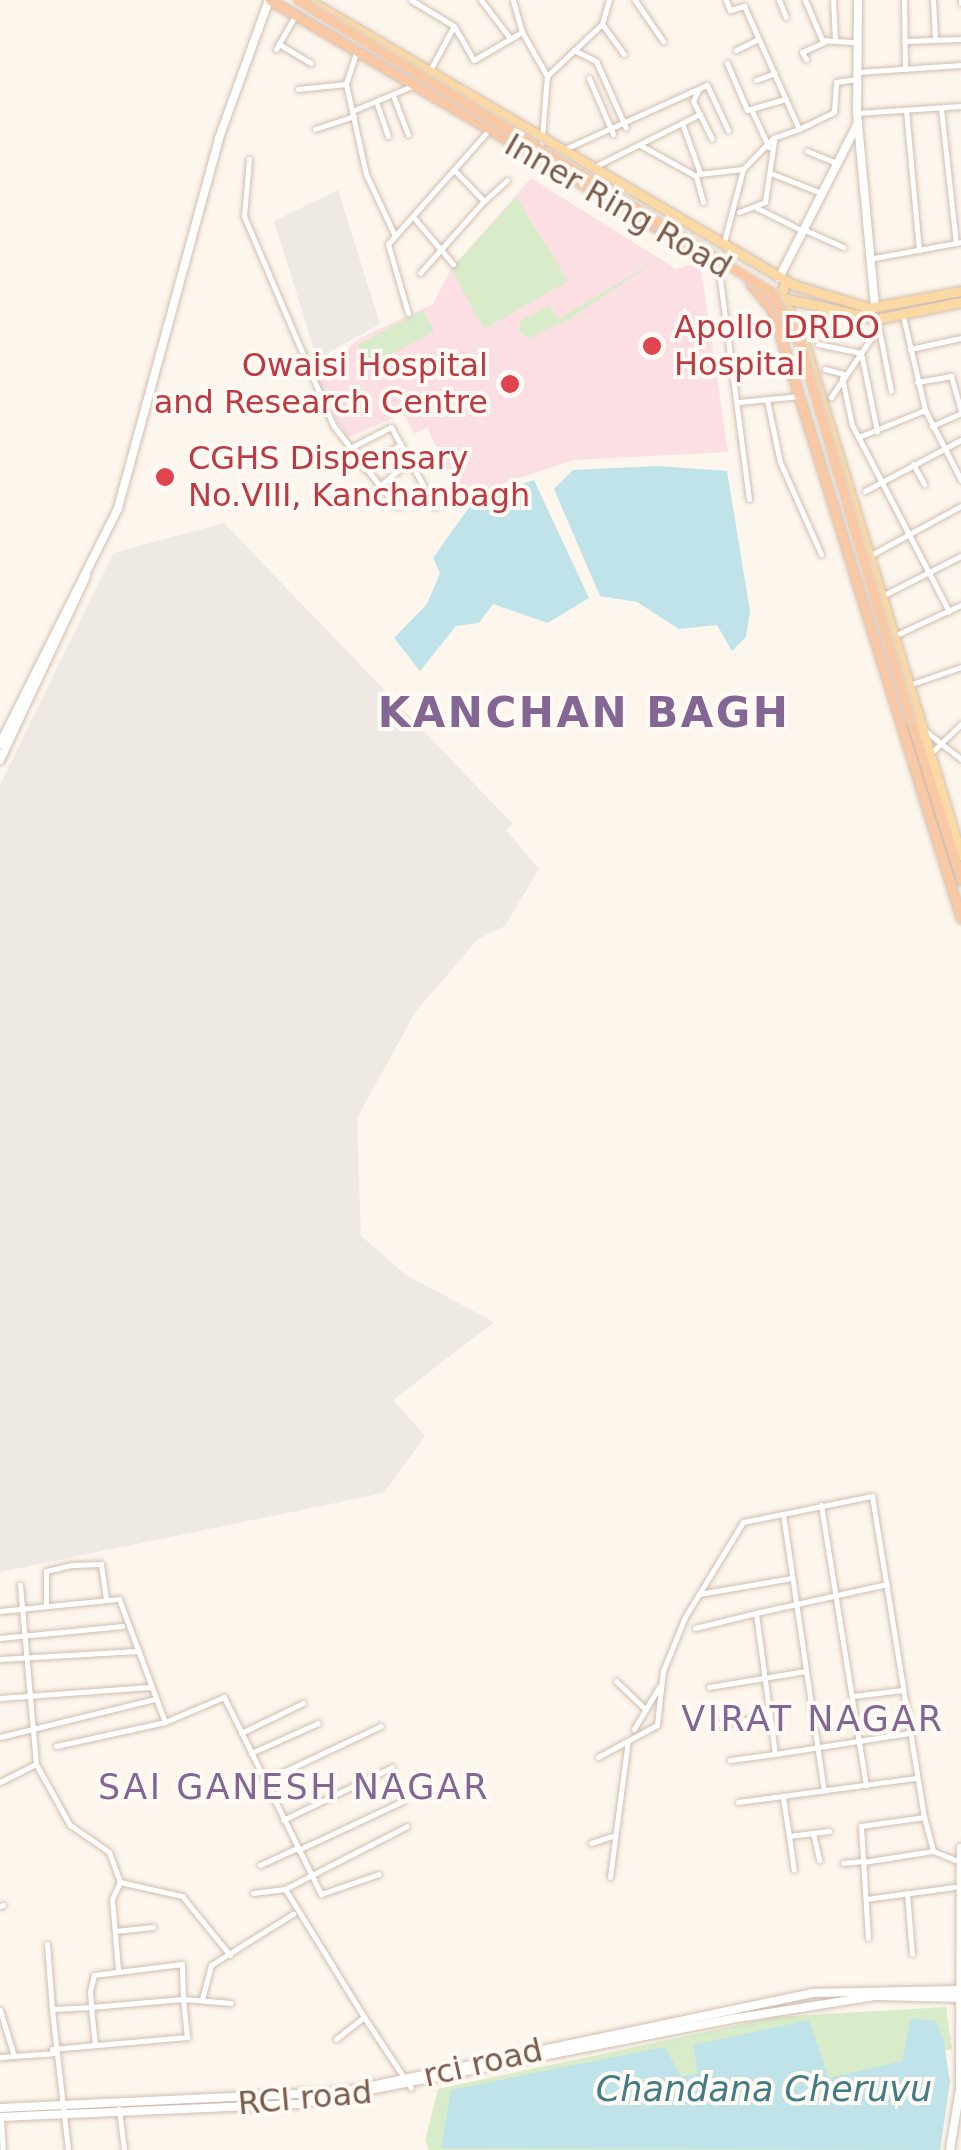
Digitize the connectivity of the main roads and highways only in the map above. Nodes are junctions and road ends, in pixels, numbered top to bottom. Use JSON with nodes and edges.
{"nodes":[{"id":1,"x":298,"y":0,"type":"edge"},
{"id":2,"x":308,"y":0,"type":"edge"},
{"id":3,"x":858,"y":0,"type":"edge"},
{"id":4,"x":275,"y":2,"type":"edge"},
{"id":5,"x":858,"y":118,"type":"junction"},
{"id":6,"x":782,"y":280,"type":"junction"},
{"id":7,"x":961,"y":291,"type":"edge"},
{"id":8,"x":766,"y":298,"type":"junction"},
{"id":9,"x":783,"y":298,"type":"junction"},
{"id":10,"x":961,"y":303,"type":"edge"},
{"id":11,"x":833,"y":312,"type":"junction"},
{"id":12,"x":876,"y":318,"type":"junction"},
{"id":13,"x":798,"y":328,"type":"junction"},
{"id":14,"x":854,"y":506,"type":"junction"},
{"id":15,"x":837,"y":512,"type":"junction"},
{"id":16,"x":858,"y":520,"type":"junction"},
{"id":17,"x":840,"y":526,"type":"junction"},
{"id":18,"x":90,"y":562,"type":"junction"},
{"id":19,"x":0,"y":744,"type":"edge"},
{"id":20,"x":0,"y":760,"type":"edge"},
{"id":21,"x":961,"y":855,"type":"edge"},
{"id":22,"x":961,"y":880,"type":"edge"},
{"id":23,"x":961,"y":918,"type":"edge"},
{"id":24,"x":961,"y":1848,"type":"edge"},
{"id":25,"x":958,"y":1874,"type":"edge"},
{"id":26,"x":959,"y":1956,"type":"edge"},
{"id":27,"x":959,"y":1994,"type":"edge"},
{"id":28,"x":408,"y":2084,"type":"junction"},
{"id":29,"x":0,"y":2108,"type":"edge"},
{"id":30,"x":60,"y":2108,"type":"junction"},
{"id":31,"x":0,"y":2118,"type":"edge"},
{"id":32,"x":950,"y":2150,"type":"edge"}],
"edges":[{"from":1,"to":22,"type":"highway","bridge":true},
{"from":2,"to":6,"type":"main road","name":"Inner Ring Road"},
{"from":3,"to":5,"type":"main road"},
{"from":4,"to":8,"type":"highway","name":"Inner Ring Road"},
{"from":4,"to":18,"type":"main road"},
{"from":5,"to":6,"type":"main road"},
{"from":5,"to":12,"type":"main road"},
{"from":6,"to":9,"type":"main road"},
{"from":6,"to":12,"type":"main road","name":"Inner Ring Road"},
{"from":7,"to":12,"type":"main road"},
{"from":8,"to":9,"type":"main road"},
{"from":8,"to":15,"type":"highway","name":"Inner Ring Road"},
{"from":9,"to":11,"type":"main road"},
{"from":9,"to":13,"type":"main road"},
{"from":10,"to":12,"type":"main road"},
{"from":11,"to":12,"type":"main road"},
{"from":11,"to":13,"type":"main road"},
{"from":13,"to":14,"type":"main road"},
{"from":14,"to":15,"type":"highway"},
{"from":14,"to":16,"type":"main road"},
{"from":15,"to":17,"type":"highway","name":"Inner Ring Road"},
{"from":16,"to":17,"type":"highway"},
{"from":16,"to":21,"type":"main road"},
{"from":17,"to":23,"type":"highway","name":"Inner Ring Road"},
{"from":18,"to":19,"type":"main road"},
{"from":18,"to":20,"type":"main road"},
{"from":24,"to":25,"type":"main road"},
{"from":25,"to":26,"type":"main road"},
{"from":26,"to":27,"type":"main road"},
{"from":27,"to":28,"type":"main road","name":"RCI road"},
{"from":27,"to":32,"type":"main road"},
{"from":28,"to":30,"type":"main road","name":"rci road"},
{"from":28,"to":30,"type":"main road","name":"RCI road"},
{"from":29,"to":30,"type":"main road","name":"rci road"},
{"from":30,"to":31,"type":"main road","name":"RCI road"}]}
